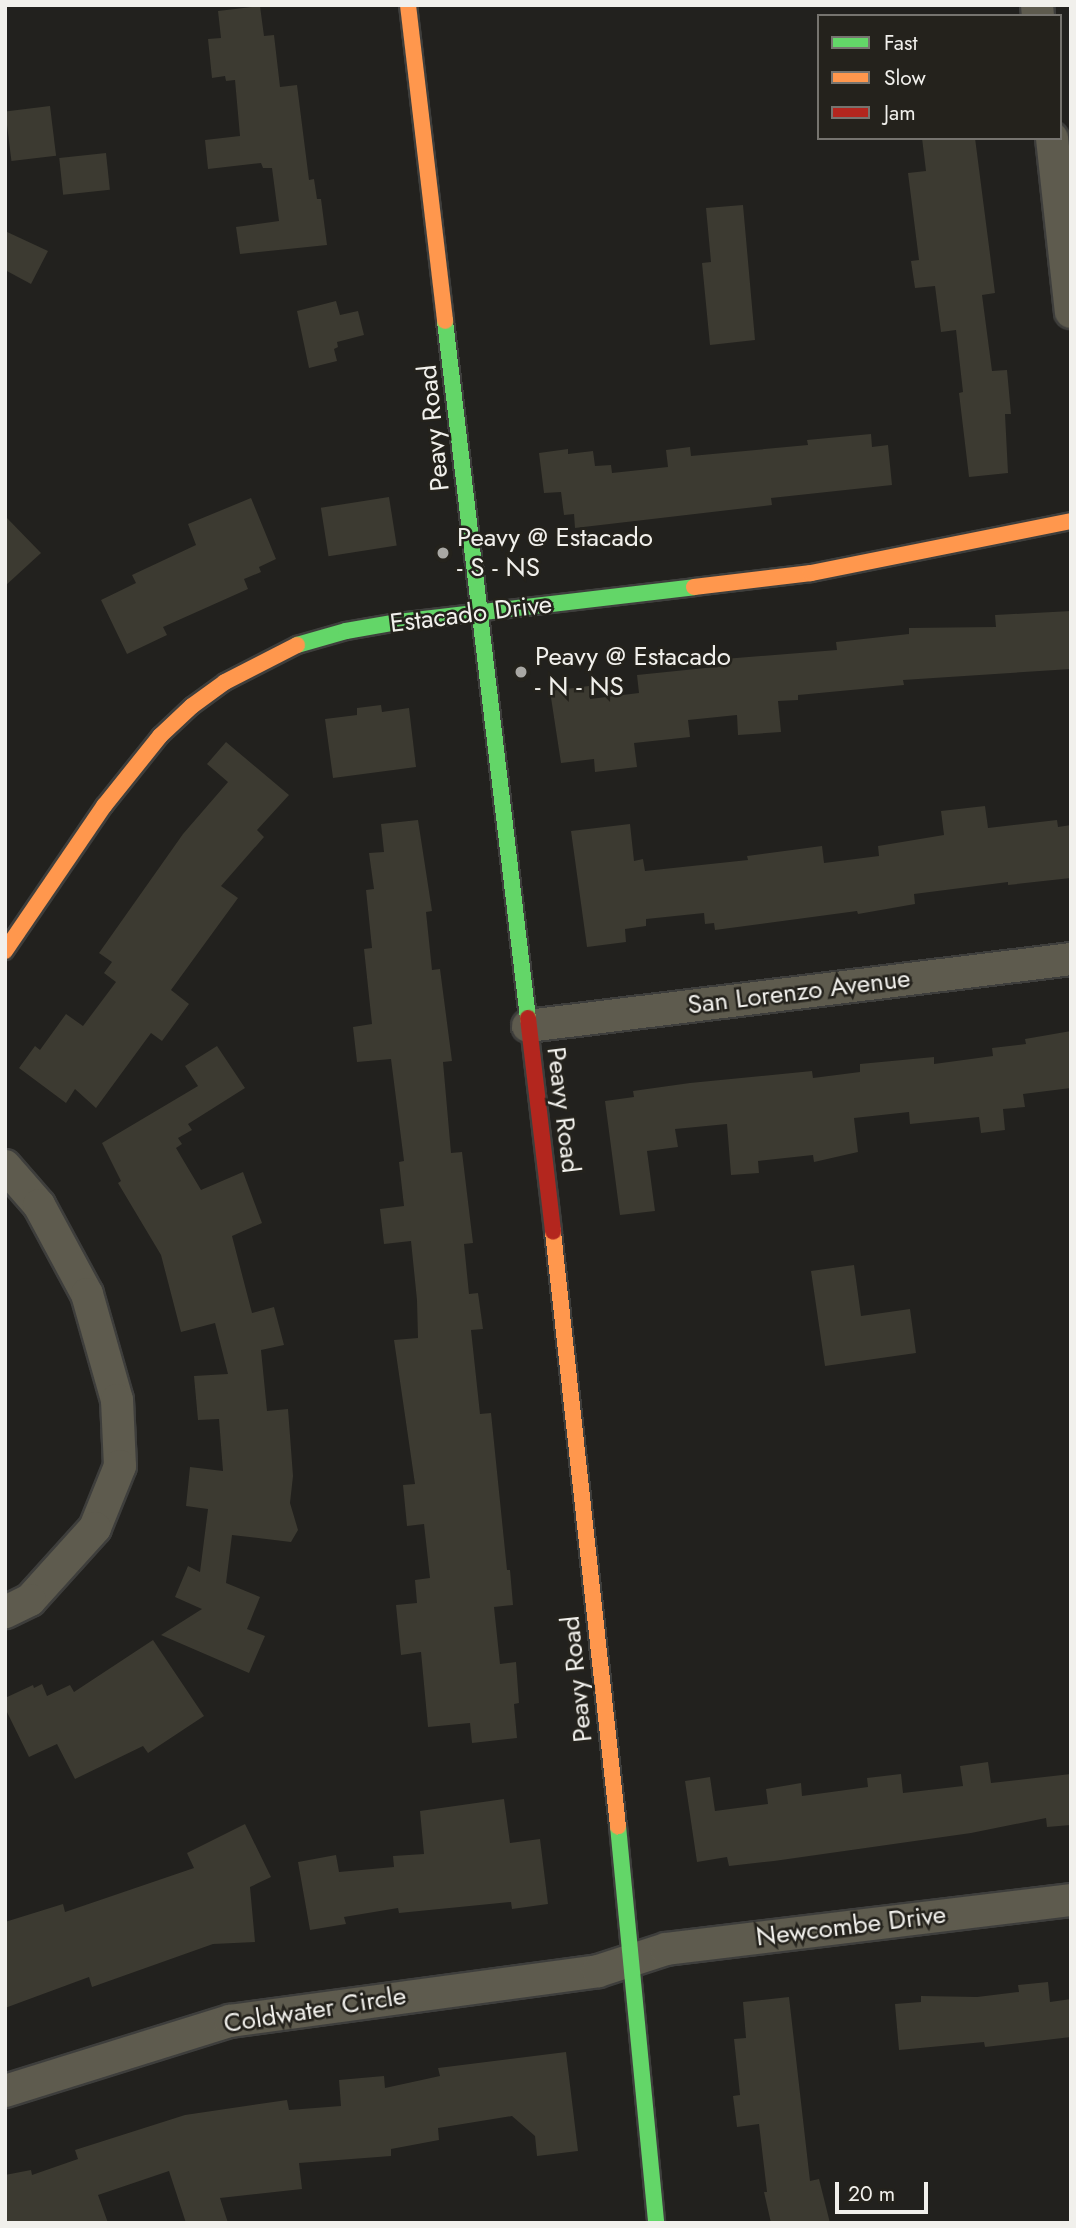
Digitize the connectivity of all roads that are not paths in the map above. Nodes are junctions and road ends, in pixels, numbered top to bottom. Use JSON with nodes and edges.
{"nodes":[{"id":1,"x":408,"y":5,"type":"edge"},
{"id":2,"x":1052,"y":140,"type":"edge"},
{"id":3,"x":1071,"y":312,"type":"edge"},
{"id":4,"x":1071,"y":521,"type":"edge"},
{"id":5,"x":479,"y":613,"type":"junction"},
{"id":6,"x":5,"y":951,"type":"edge"},
{"id":7,"x":1071,"y":959,"type":"edge"},
{"id":8,"x":528,"y":1026,"type":"junction"},
{"id":9,"x":5,"y":1166,"type":"edge"},
{"id":10,"x":5,"y":1612,"type":"edge"},
{"id":11,"x":1071,"y":1899,"type":"edge"},
{"id":12,"x":632,"y":1960,"type":"junction"},
{"id":13,"x":5,"y":2091,"type":"edge"},
{"id":14,"x":656,"y":2223,"type":"edge"}],
"edges":[{"from":1,"to":5,"type":"street","name":"Peavy Road"},
{"from":2,"to":3,"type":"street"},
{"from":4,"to":5,"type":"street","name":"Estacado Drive"},
{"from":5,"to":6,"type":"street","name":"Estacado Drive"},
{"from":5,"to":8,"type":"street","name":"Peavy Road"},
{"from":7,"to":8,"type":"street","name":"San Lorenzo Avenue"},
{"from":8,"to":12,"type":"street","name":"Peavy Road"},
{"from":9,"to":10,"type":"street"},
{"from":11,"to":12,"type":"street","name":"Newcombe Drive"},
{"from":12,"to":13,"type":"street","name":"Coldwater Circle"},
{"from":12,"to":14,"type":"street","name":"Peavy Road"}]}
